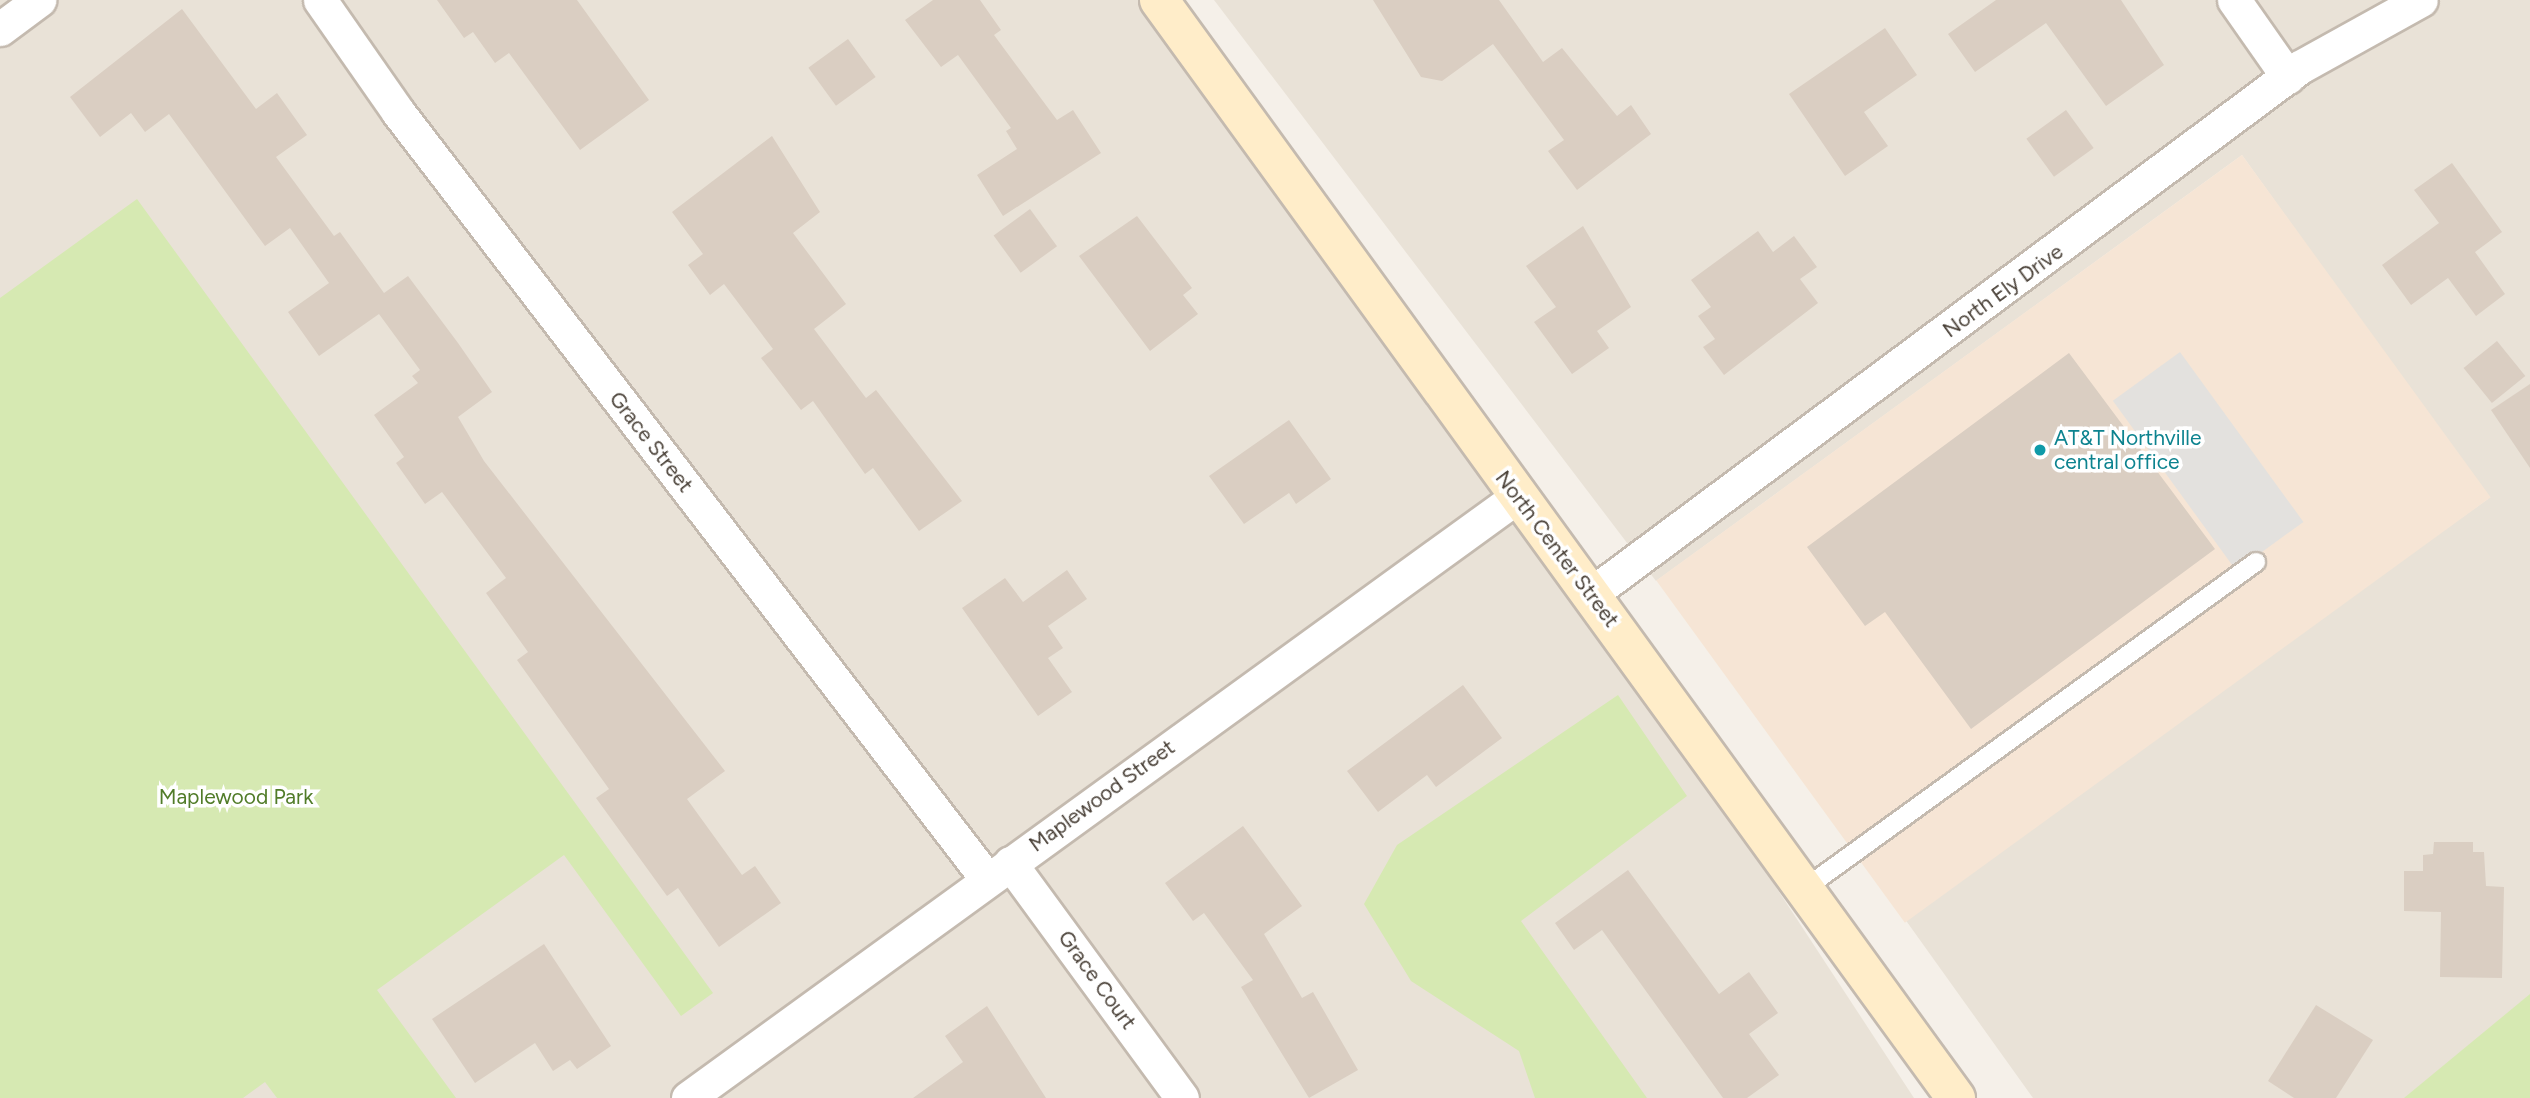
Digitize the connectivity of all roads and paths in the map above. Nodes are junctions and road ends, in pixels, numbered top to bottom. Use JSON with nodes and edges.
{"nodes":[{"id":1,"x":39,"y":0,"type":"edge"},
{"id":2,"x":320,"y":0,"type":"edge"},
{"id":3,"x":1159,"y":0,"type":"edge"},
{"id":4,"x":2234,"y":0,"type":"edge"},
{"id":5,"x":2421,"y":0,"type":"edge"},
{"id":6,"x":0,"y":29,"type":"edge"},
{"id":7,"x":2288,"y":77,"type":"junction"},
{"id":8,"x":1518,"y":496,"type":"junction"},
{"id":9,"x":2256,"y":562,"type":"dead end"},
{"id":10,"x":1591,"y":594,"type":"junction"},
{"id":11,"x":999,"y":871,"type":"junction"},
{"id":12,"x":1804,"y":889,"type":"junction"},
{"id":13,"x":688,"y":1098,"type":"edge"},
{"id":14,"x":1182,"y":1098,"type":"edge"},
{"id":15,"x":1955,"y":1098,"type":"edge"}],
"edges":[{"from":1,"to":6,"type":"street"},
{"from":2,"to":11,"type":"street","name":"Grace Street"},
{"from":3,"to":8,"type":"street","name":"North Center Street"},
{"from":4,"to":7,"type":"street"},
{"from":5,"to":7,"type":"street","name":"North Ely Drive"},
{"from":7,"to":10,"type":"street","name":"North Ely Drive"},
{"from":8,"to":10,"type":"street","name":"North Center Street"},
{"from":8,"to":11,"type":"street","name":"Maplewood Street"},
{"from":9,"to":12,"type":"lane"},
{"from":10,"to":12,"type":"street","name":"North Center Street"},
{"from":11,"to":13,"type":"street","name":"Maplewood Street"},
{"from":11,"to":14,"type":"street","name":"Grace Court"},
{"from":12,"to":15,"type":"street","name":"North Center Street"}]}
